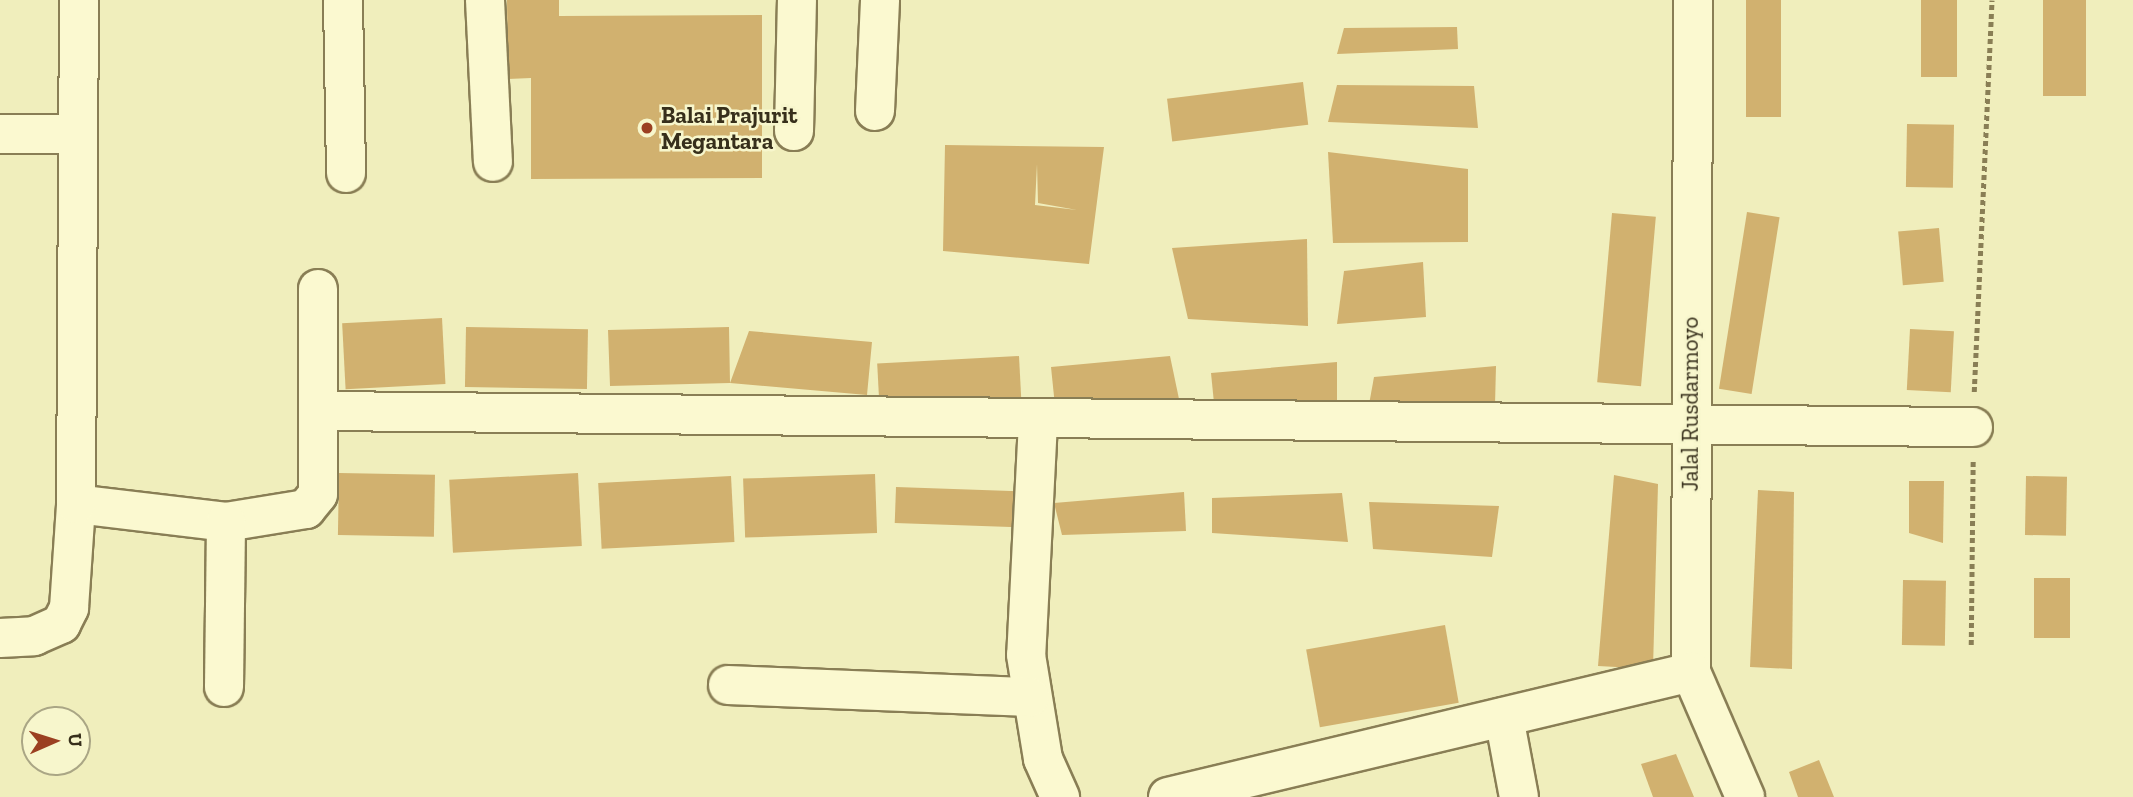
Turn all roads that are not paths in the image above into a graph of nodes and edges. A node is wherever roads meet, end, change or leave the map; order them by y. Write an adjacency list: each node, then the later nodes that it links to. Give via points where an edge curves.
1 (79, 0): 10 (street)
2 (343, 0): 12 (street)
3 (485, 0): 11 (street)
4 (797, 0): 8 (street)
5 (880, 0): 7 (street)
6 (1693, 0): 16 (street, Jalal Rusdarmoyo)
7 (875, 111)
8 (794, 131)
9 (0, 134): 10 (street)
10 (78, 134): 18 (street)
11 (493, 162)
12 (346, 173)
13 (318, 289): 14 (street)
14 (322, 411): 15 (street); 19 (street, via 318,494 306,509)
15 (1038, 422): 16 (street); 24 (street, via 1026,655)
16 (1690, 425): 17 (street); 21 (street, Jalal Rusdarmoyo)
17 (1973, 427)
18 (76, 504): 19 (street); 20 (street, via 69,608 61,624 34,636)
19 (226, 522): 23 (street)
20 (0, 638)
21 (1691, 672): 25 (street); 29 (street, Jalal Rusdarmoyo)
22 (728, 685): 24 (street)
23 (223, 687)
24 (1030, 697): 26 (street, via 1043,759)
25 (1504, 717): 27 (street); 28 (street)
26 (1060, 797)
27 (1168, 797)
28 (1519, 797)
29 (1745, 797)

